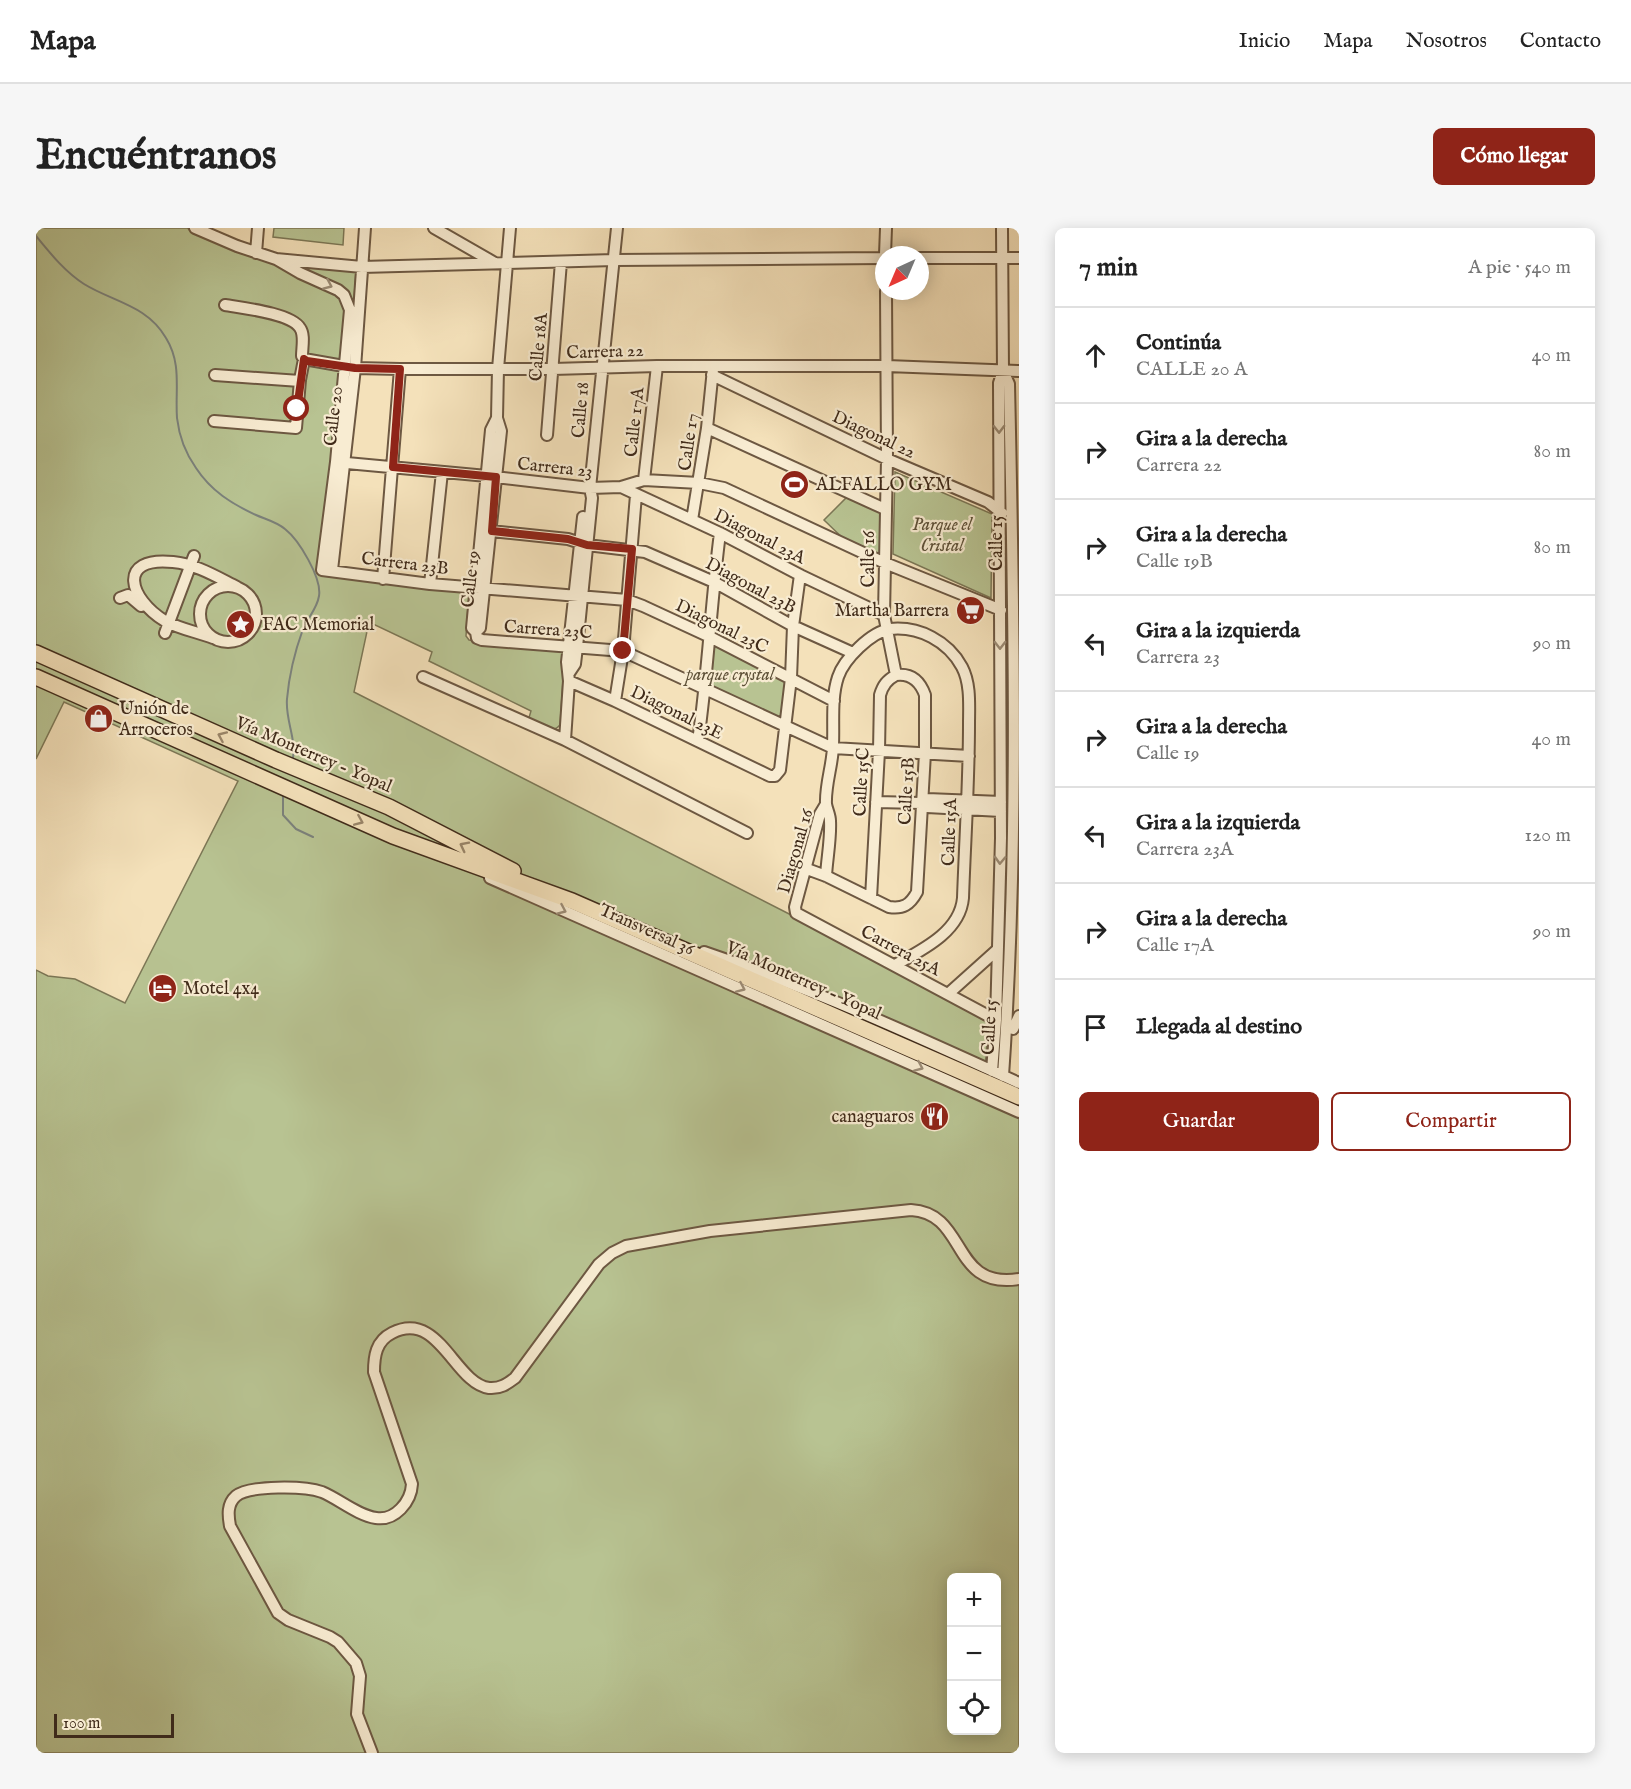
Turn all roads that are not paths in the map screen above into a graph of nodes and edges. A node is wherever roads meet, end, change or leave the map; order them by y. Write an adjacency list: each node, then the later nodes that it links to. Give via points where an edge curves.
1 (195, 228): 9 (street)
2 (258, 228): 11 (street)
3 (365, 228): 21 (street, Calle 20)
4 (434, 228): 19 (street)
5 (510, 228): 20 (street, Calle 19)
6 (617, 228): 17 (street, Calle 18)
7 (886, 228): 10 (street)
8 (1002, 228): 14 (street, Calle 15)
9 (208, 231): 11 (street)
10 (885, 246)
11 (256, 253): 16 (street)
12 (875, 256): 17 (street)
13 (929, 258): 14 (street)
14 (1002, 258): 15 (street); 33 (street, Calle 15)
15 (1019, 258)
16 (276, 259): 21 (street); 27 (street, one-way to 27, via 344,295 350,310)
17 (614, 260): 18 (street); 28 (street, Calle 18)
18 (561, 262): 20 (street); 31 (street, Calle 18A)
19 (495, 263): 20 (street); 21 (street)
20 (508, 263): 30 (street, Calle 19)
21 (362, 267): 27 (street, Calle 20)
22 (886, 300): 26 (street, Calle 16)
23 (225, 305): 24 (street, via 274,315 299,325)
24 (304, 359): 27 (street, Carrera 22); 36 (street)
25 (657, 366): 28 (street, Carrera 22); 32 (street, Carrera 22); 45 (street, Calle 17A)
26 (887, 366): 32 (street, Carrera 22); 33 (street, Carrera 22); 40 (street, Calle 16)
27 (350, 367): 29 (street, Carrera 22); 41 (street, Calle 20)
28 (601, 367): 31 (street, Carrera 22); 48 (street, Calle 18)
29 (400, 369): 30 (street, Carrera 22); 42 (street)
30 (498, 369): 31 (street, Carrera 22); 44 (street, Calle 19, via 497,418 501,431)
31 (553, 369): 39 (street, Calle 18A)
32 (712, 371): 38 (street, Calle 17); 40 (street, Diagonal 22)
33 (1003, 371): 34 (street, Carrera 22); 49 (street, Calle 15, via 1009,384); 52 (street, Calle 15, one-way to 52, via 999,383)
34 (1019, 371)
35 (214, 375): 36 (street)
36 (300, 381): 37 (street, via 296,428)
37 (214, 421)
38 (707, 428): 46 (street, Calle 17); 51 (street)
39 (547, 435)
40 (887, 459): 51 (street, Calle 16); 52 (street, Diagonal 22)
41 (340, 462): 42 (street, Carrera 23); 61 (street, Calle 20)
42 (393, 467): 43 (street, Carrera 23); 63 (street)
43 (442, 472): 44 (street, Carrera 23); 65 (street)
44 (491, 477): 48 (street, Carrera 23); 55 (street, Calle 19); 67 (street, Calle 19)
45 (644, 480): 46 (street, Carrera 23); 47 (street, Carrera 23)
46 (699, 483): 53 (street, Calle 17); 60 (street, Carrera 23, via 724,488)
47 (621, 487): 48 (street, Carrera 23); 50 (street, Diagonal 23A)
48 (590, 488): 57 (street, Calle 18, via 585,497)
49 (1015, 489): 54 (street, Calle 15)
50 (636, 495): 53 (street, Diagonal 23A); 58 (street)
51 (885, 509): 60 (street, Calle 16)
52 (1001, 511): 54 (street, Diagonal 22); 71 (street, Calle 15)
53 (692, 520): 56 (street, Diagonal 23A)
54 (1016, 523): 83 (street, Calle 15)
55 (492, 531): 57 (street, Diagonal 23B); 67 (street, Calle 19)
56 (720, 533): 62 (street, Diagonal 23A); 64 (street)
57 (584, 544): 58 (street, Diagonal 23B); 69 (street, Calle 18)
58 (632, 549): 64 (street, Diagonal 23B); 70 (street)
59 (192, 561): 66 (street); 73 (street); 73 (street, via 159,562 141,567 134,575 138,595)
60 (885, 563): 71 (street, Carrera 23); 72 (street, Calle 16)
61 (327, 570): 63 (street, Carrera 23B)
62 (800, 575): 72 (street, Diagonal 23A); 74 (street)
63 (383, 579): 65 (street, Carrera 23B)
64 (714, 582): 74 (street, Diagonal 23B); 77 (street)
65 (430, 584): 67 (street, Carrera 23B)
66 (237, 587): 78 (street, via 220,587 204,601 201,624); 78 (street, via 253,601 253,623 235,641)
67 (480, 588): 69 (street, Carrera 23B); 76 (street, Calle 19, via 480,628)
68 (120, 598): 73 (street, via 128,595)
69 (578, 598): 70 (street, Carrera 23B); 79 (street, Calle 18)
70 (627, 600): 77 (street, Diagonal 23C); 80 (street)
71 (1001, 610): 100 (street, Calle 15, one-way to 100)
72 (884, 615): 75 (street, Calle 16)
73 (166, 625): 78 (street)
74 (793, 626): 82 (street, Diagonal 23B); 88 (street)
75 (886, 630): 82 (street); 84 (street, Calle 16); 99 (street, Calle 15A, via 916,630 952,651 963,668 968,688)
76 (476, 632): 79 (street, Carrera 23C, via 482,640)
77 (710, 637): 88 (street, Diagonal 23C); 89 (street)
78 (213, 638)
79 (573, 647): 80 (street, Carrera 23C); 87 (street, Calle 18, via 567,662)
80 (623, 651): 89 (street, Carrera 23C); 90 (street)
81 (36, 653): 114 (highway, Vía Monterrey - Yopal, one-way to 81, via 389,807)
82 (853, 653): 91 (street, via 838,676)
83 (1016, 660): 92 (street, Calle 15)
84 (896, 675): 97 (street, Calle 15C, via 888,679 880,695); 98 (street, Calle 15B, via 909,676 925,695)
85 (36, 677): 109 (highway, Vía Monterrey - Yopal, one-way to 109)
86 (423, 677): 94 (street)
87 (569, 677): 90 (street, Diagonal 23E); 94 (street, Calle 18)
88 (791, 678): 91 (street, Diagonal 23C); 93 (street)
89 (706, 688): 93 (street, Carrera 23C); 95 (street)
90 (615, 700): 95 (street, Diagonal 23E)
91 (834, 701): 96 (street)
92 (1016, 726): 100 (street, Calle 15)
93 (785, 727): 95 (street, Diagonal 23E, via 780,770 775,776); 96 (street, Carrera 23C)
94 (565, 740): 108 (street)
95 (698, 741)
96 (833, 748): 97 (street, Carrera 23C); 103 (street)
97 (879, 751): 98 (street, Carrera 23C); 101 (street, Calle 15C)
98 (925, 753): 99 (street, Carrera 23C); 102 (street, Calle 15B)
99 (969, 756): 104 (street, Calle 15A)
100 (1011, 781): 105 (street, Calle 15); 107 (street, Calle 15)
101 (876, 802): 102 (street); 113 (street, Calle 15C)
102 (921, 803): 104 (street, via 927,807); 113 (street, Calle 15B, via 917,892 899,909)
103 (826, 804): 110 (street, Diagonal 16); 111 (street, via 830,821)
104 (967, 804): 105 (street); 121 (street, Calle 15A, via 959,917 933,942)
105 (1001, 806): 106 (street, Calle 15)
106 (1001, 827): 107 (street); 117 (street, Calle 15, one-way to 117)
107 (1016, 831): 112 (street, Calle 15)
108 (747, 834)
109 (393, 836): 114 (highway, Vía Monterrey - Yopal); 129 (street, Transversal 36, one-way to 129)
110 (807, 869): 111 (street); 115 (street, Diagonal 16)
111 (825, 876): 113 (street)
112 (1015, 889): 118 (street, Calle 15)
113 (871, 898)
114 (572, 901): 116 (highway, Vía Monterrey - Yopal)
115 (795, 907): 121 (street, Carrera 25A, via 801,916)
116 (637, 929): 126 (street, Transversal 36, via 758,970); 128 (highway, Vía Monterrey - Yopal)
117 (998, 930): 118 (street); 119 (street, Calle 15)
118 (1010, 933): 120 (street, Calle 15)
119 (997, 950): 122 (street); 124 (street, Calle 15)
120 (1014, 950): 125 (street, Calle 15)
121 (895, 965): 122 (street, Carrera 25A)
122 (948, 994): 124 (street, Carrera 25A)
123 (1019, 1016): 125 (street)
124 (996, 1020): 126 (street, Calle 15)
125 (1013, 1029): 126 (street, Calle 15)
126 (997, 1073): 127 (street, Transversal 36)
127 (1019, 1083)
128 (1019, 1097)
129 (1019, 1112)
130 (1019, 1279): 131 (street, via 995,1280 983,1275 973,1268 938,1218 911,1210 710,1231 627,1246 599,1264 515,1378 503,1386 489,1388 474,1382 432,1336 422,1331 400,1328 387,1335 374,1355 374,1372 412,1484 407,1501 389,1517 376,1518 321,1492 289,1487 242,1493 229,1508 230,1526 278,1613 338,1642 356,1663 360,1676 357,1714)
131 (372, 1753)

